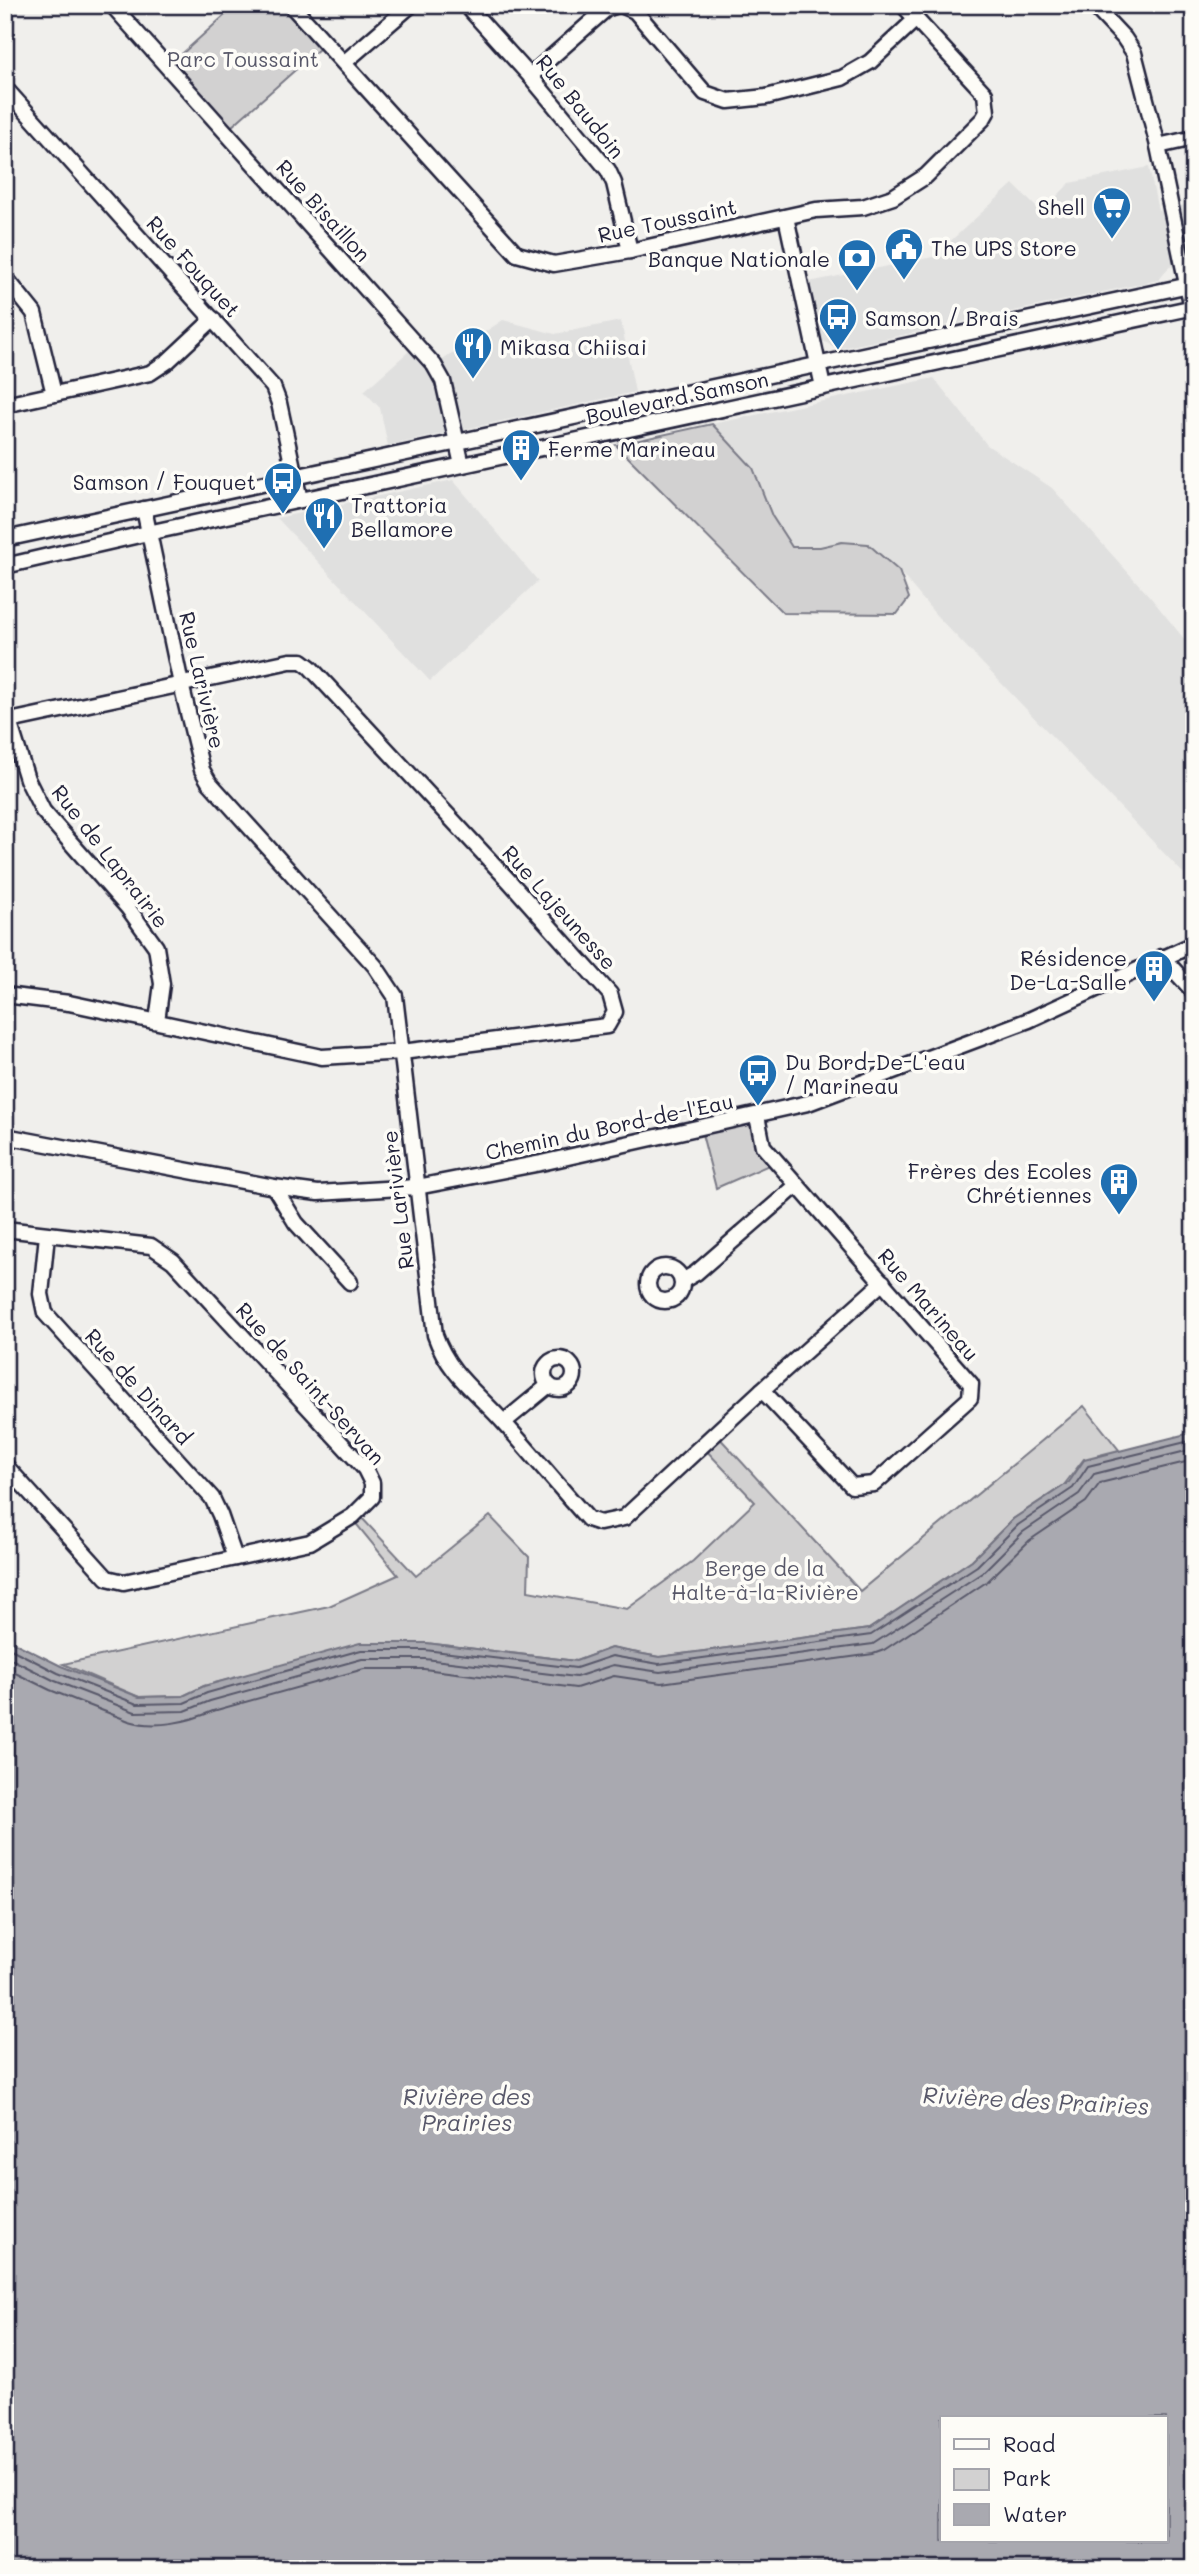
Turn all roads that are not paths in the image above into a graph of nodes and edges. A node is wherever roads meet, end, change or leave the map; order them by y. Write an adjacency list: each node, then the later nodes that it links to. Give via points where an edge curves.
1 (112, 5): 24 (street, Rue Bisaillon, via 434,365 443,381)
2 (291, 5): 9 (street, Rue Toussaint)
3 (411, 5): 9 (street)
4 (466, 5): 10 (street, Rue Baudoin)
5 (620, 5): 8 (street, via 635,11 705,93 728,101 766,97 842,78 870,62); 10 (street, via 606,9)
6 (903, 5): 8 (street, Rue Toussaint)
7 (1093, 5): 13 (street, via 1134,53)
8 (916, 19): 14 (street, Rue Toussaint, via 985,94 983,119 926,176 893,197 863,207)
9 (345, 62): 15 (street, Rue Toussaint, via 517,254 554,264)
10 (530, 76): 15 (street, Rue Baudoin, via 608,170)
11 (5, 88): 19 (street, Rue Fouquet)
12 (1194, 138): 13 (street)
13 (1158, 146): 17 (street)
14 (786, 217): 15 (street, Rue Toussaint); 20 (street)
15 (630, 251)
16 (5, 277): 22 (street, via 33,313)
17 (1190, 285): 18 (street); 20 (street, Boulevard Samson)
18 (1193, 308): 21 (street, Boulevard Samson)
19 (213, 319): 22 (street, via 150,373); 26 (street, Rue Fouquet, via 273,387)
20 (817, 364): 21 (street); 24 (street, Boulevard Samson)
21 (822, 387): 25 (street, Boulevard Samson)
22 (54, 394): 23 (street)
23 (5, 405)
24 (457, 442): 25 (street, Rue Bisaillon); 26 (street, Boulevard Samson)
25 (462, 465): 27 (street, Boulevard Samson)
26 (295, 477): 27 (street, Rue Fouquet); 28 (street, Boulevard Samson)
27 (300, 500): 29 (street, Boulevard Samson)
28 (144, 509): 29 (street, Rue Larivière); 30 (street, Boulevard Samson)
29 (148, 533): 31 (street, Boulevard Samson); 32 (street, Rue Larivière)
30 (5, 539)
31 (5, 566)
32 (181, 684): 33 (street, Rue Lajeunesse); 39 (street, Rue Larivière, via 198,757 209,782 376,966 395,996); 39 (street, Rue Lajeunesse, via 290,661 310,667 610,994 615,1012 607,1026)
33 (7, 721): 38 (street, Rue de Laprairie, via 43,811 156,947 162,984)
34 (1194, 944): 35 (street, Chemin du Bord-de-l'Eau)
35 (1162, 957): 36 (street); 40 (street, Chemin du Bord-de-l'Eau, via 995,1034 808,1103)
36 (1194, 992)
37 (5, 995): 38 (street, Rue Lajeunesse)
38 (157, 1021): 39 (street, Rue Lajeunesse, via 322,1057)
39 (401, 1052): 44 (street, Rue Larivière)
40 (757, 1116): 42 (street, Rue Marineau, via 763,1146); 44 (street, Chemin du Bord-de-l'Eau)
41 (5, 1136): 43 (street, Chemin du Bord-de-l'Eau)
42 (796, 1186): 47 (street); 49 (street, Rue Marineau)
43 (274, 1187): 44 (street, Chemin du Bord-de-l'Eau, via 318,1193); 48 (street, via 296,1223)
44 (417, 1188): 52 (street, Rue Larivière, via 440,1349 448,1365)
45 (5, 1229): 46 (street, Rue de Saint-Servan)
46 (47, 1235): 54 (street, Rue de Dinard, via 41,1294 45,1312 212,1498); 54 (street, Rue de Saint-Servan, via 151,1246 173,1261 365,1469 372,1497 353,1516 310,1542)
47 (682, 1281)
48 (350, 1282)
49 (883, 1282): 51 (street, Rue Larivière); 51 (street, Rue Marineau, via 971,1384 970,1398 874,1484 852,1486)
50 (549, 1385): 52 (street)
51 (762, 1390): 52 (street, Rue Larivière, via 624,1518 600,1524 588,1519)
52 (504, 1422)
53 (5, 1465): 54 (street, Rue de Saint-Servan, via 107,1578 124,1582)
54 (235, 1558)

